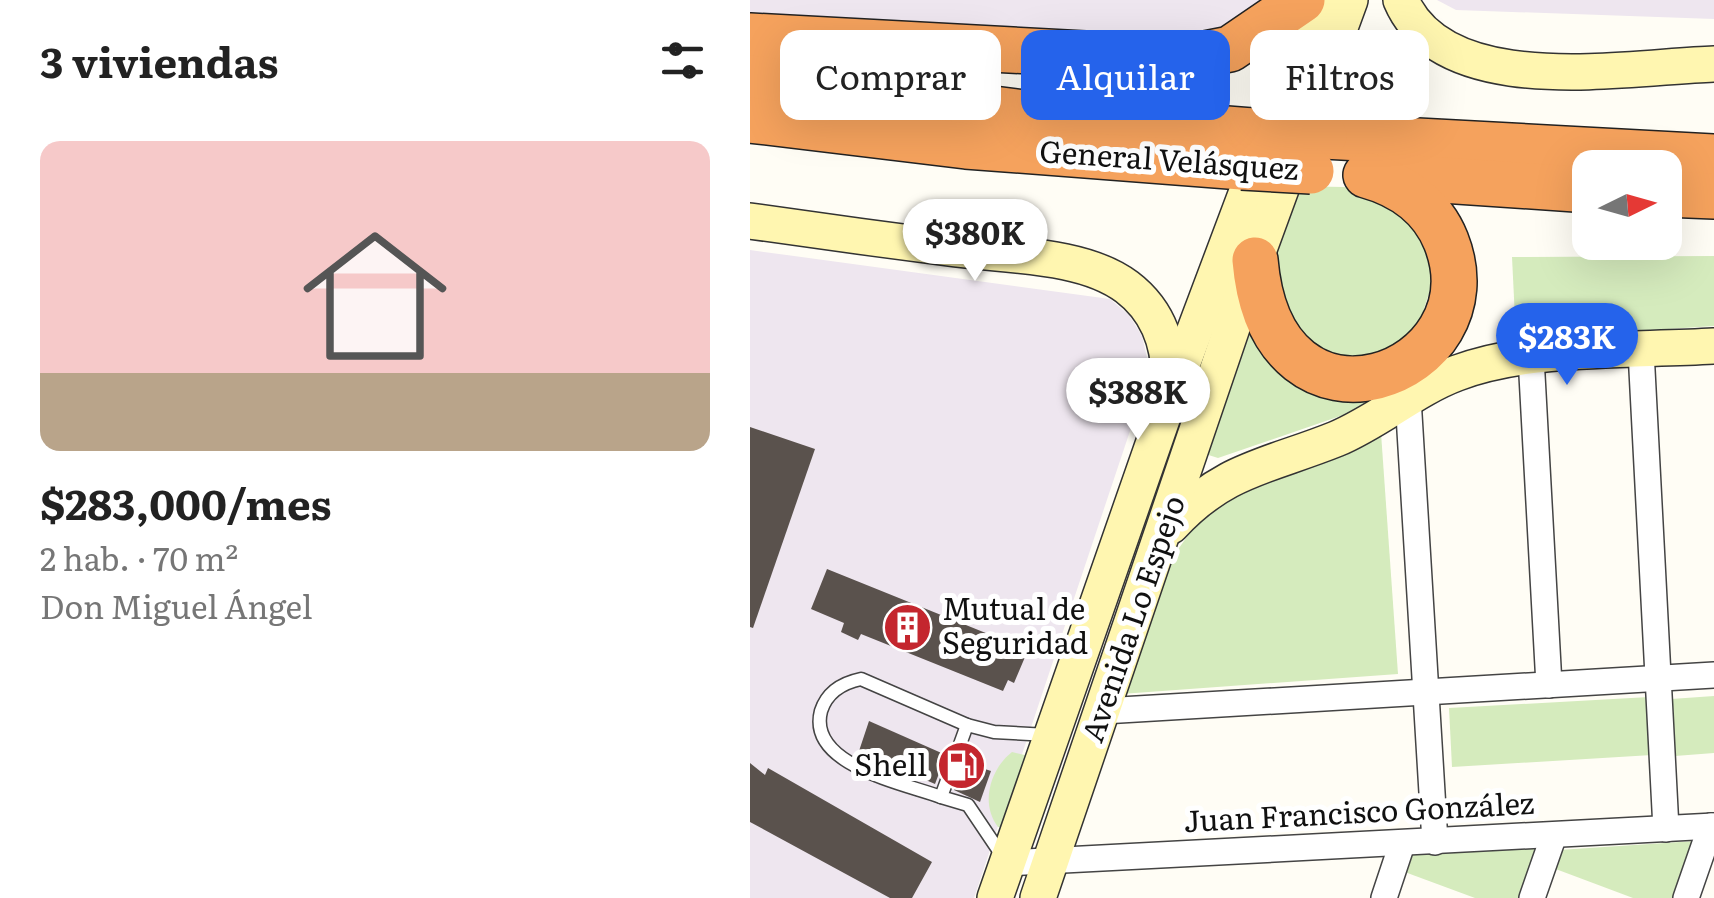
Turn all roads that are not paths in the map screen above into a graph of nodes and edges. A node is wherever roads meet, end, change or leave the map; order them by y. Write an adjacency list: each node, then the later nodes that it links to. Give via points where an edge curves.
1 (1302, 0): 5 (highway, via 1230,49 1179,58)
2 (1318, 0): 18 (main road, Avenida Lo Espejo)
3 (1350, 0): 17 (main road, Avenida Lo Espejo)
4 (1401, 0): 6 (main road, via 1438,46 1482,66)
5 (750, 36)
6 (1714, 64)
7 (750, 78): 9 (highway, General Velásquez)
8 (750, 120): 9 (highway, General Velásquez, via 984,147)
9 (1247, 149): 10 (highway, General Velásquez, bridge)
10 (1318, 154): 11 (highway, General Velásquez); 12 (highway, General Velásquez)
11 (1714, 157)
12 (1366, 175): 13 (highway, General Velásquez); 17 (highway, via 1414,197 1450,253 1451,301 1418,356 1392,373 1364,379 1336,377 1297,361 1272,330)
13 (1572, 189)
14 (1682, 195): 15 (highway)
15 (1714, 196)
16 (750, 221): 23 (main road, via 1051,261 1113,278 1141,299 1161,330 1170,366)
17 (1255, 260): 24 (main road, Avenida Lo Espejo)
18 (1192, 336): 23 (main road, Avenida Lo Espejo); 24 (main road, via 1188,382 1170,437 1174,457)
19 (1714, 346): 20 (main road)
20 (1642, 350): 21 (main road); 30 (street)
21 (1531, 357): 22 (main road, via 1465,370); 31 (street)
22 (1408, 398): 25 (main road, via 1352,432); 32 (street)
23 (1168, 400): 27 (main road, Avenida Lo Espejo)
24 (1186, 470): 25 (main road); 26 (main road, Avenida Lo Espejo)
25 (1219, 483): 26 (main road)
26 (1164, 535): 28 (main road, Avenida Lo Espejo)
27 (1107, 574): 28 (main road, via 1130,569); 35 (main road, Avenida Lo Espejo)
28 (1145, 587): 33 (main road, Avenida Lo Espejo)
29 (1714, 675): 30 (street)
30 (1658, 678): 31 (street); 38 (street)
31 (1549, 684): 32 (street)
32 (1426, 692): 33 (street); 40 (street)
33 (1102, 711): 42 (main road, Avenida Lo Espejo)
34 (967, 724): 35 (lane); 36 (lane); 36 (lane, via 861,678 840,686 821,712 820,732 836,758)
35 (1050, 734): 43 (main road, Avenida Lo Espejo)
36 (941, 797): 43 (lane, via 968,805)
37 (1712, 826): 38 (street, Juan Francisco González); 48 (street)
38 (1666, 829): 39 (street, Juan Francisco González)
39 (1554, 835): 40 (street, Juan Francisco González); 47 (street)
40 (1435, 842): 41 (street, Juan Francisco González)
41 (1402, 844): 42 (street, Juan Francisco González); 46 (street)
42 (1051, 861): 43 (street, Juan Francisco González); 45 (main road, Avenida Lo Espejo)
43 (1006, 863): 44 (main road, Avenida Lo Espejo)
44 (995, 898)
45 (1038, 898)
46 (1384, 898)
47 (1532, 898)
48 (1686, 898)

